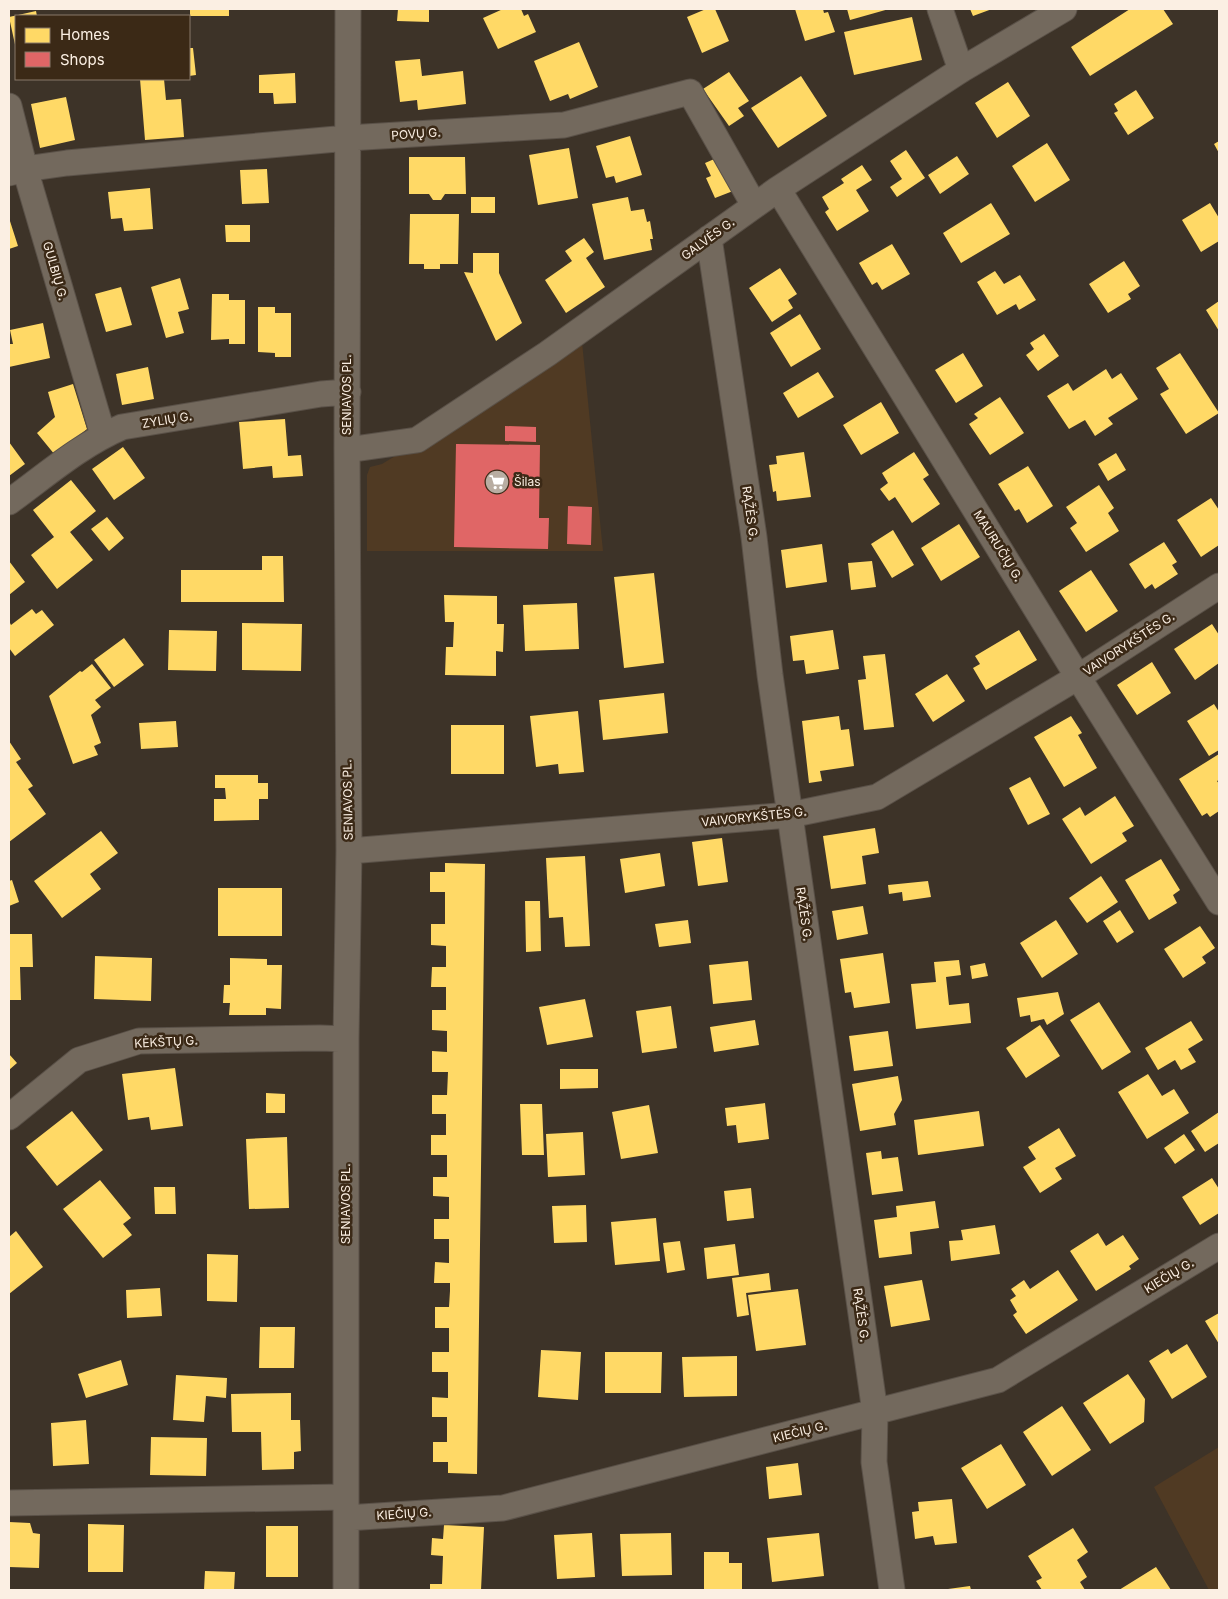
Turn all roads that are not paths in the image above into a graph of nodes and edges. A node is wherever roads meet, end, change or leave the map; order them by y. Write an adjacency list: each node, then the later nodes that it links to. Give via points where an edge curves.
1 (348, 9): 6 (street, SENIAVOS PL.)
2 (940, 9): 4 (street)
3 (1064, 9): 4 (street, GALVĖS G.)
4 (960, 70): 8 (street, GALVĖS G.)
5 (9, 106): 7 (street, GULBIŲ G.)
6 (348, 138): 7 (street, POVŲ G., via 67,163); 9 (street, POVŲ G., via 564,125 690,92); 11 (street, SENIAVOS PL.)
7 (17, 171): 12 (street, GULBIŲ G.)
8 (778, 189): 9 (street, GALVĖS G.); 16 (street, MAURUČIŲ G.)
9 (754, 205): 10 (street, GALVĖS G.)
10 (709, 238): 13 (street, GALVĖS G., via 547,354 417,440); 17 (street, RĄŽĖS G., via 754,537)
11 (348, 392): 12 (street, ZYLIŲ G., via 122,427); 13 (street, SENIAVOS PL.)
12 (102, 435): 14 (street, ZYLIŲ G.)
13 (347, 450): 18 (street, SENIAVOS PL.)
14 (9, 502)
15 (1219, 586): 16 (street, VAIVORYKŠTĖS G.)
16 (1078, 677): 17 (street, VAIVORYKŠTĖS G., via 877,797); 19 (street, MAURUČIŲ G.)
17 (790, 815): 18 (street, VAIVORYKŠTĖS G.); 23 (street, RĄŽĖS G.)
18 (348, 851): 20 (street, SENIAVOS PL.)
19 (1219, 902)
20 (346, 1039): 21 (street, KĖKŠTŲ G., via 139,1041 79,1060); 25 (street, SENIAVOS PL.)
21 (9, 1117)
22 (1219, 1246): 23 (street, KIEČIŲ G., via 998,1380)
23 (875, 1412): 25 (street, KIEČIŲ G., via 503,1508); 27 (street, RĄŽĖS G., via 874,1462)
24 (9, 1503): 25 (street, KIEČIŲ G., via 313,1499)
25 (345, 1508): 26 (street, SENIAVOS PL.)
26 (346, 1590)
27 (892, 1590)

